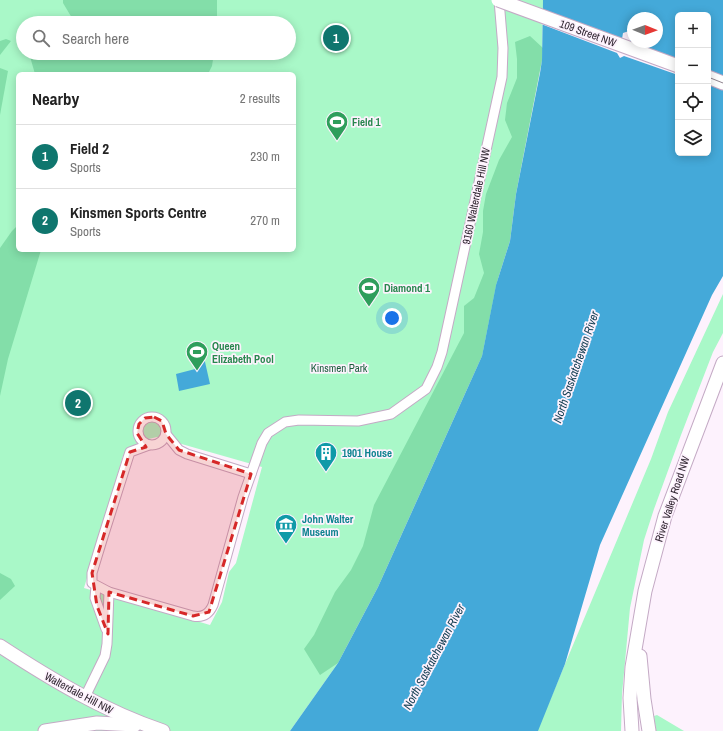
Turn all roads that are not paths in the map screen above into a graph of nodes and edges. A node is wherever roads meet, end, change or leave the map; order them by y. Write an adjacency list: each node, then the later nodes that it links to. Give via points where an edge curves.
1 (498, 0): 2 (main road, 109 Street NW, bridge); 10 (street, 9160 Walterdale Hill NW, via 504,48 502,77 442,352 426,389 391,414 376,418 358,421 298,420 279,426 265,438)
2 (675, 65)
3 (711, 78): 4 (main road)
4 (723, 83)
5 (723, 363): 14 (main road, River Valley Road NW, via 665,516 645,591)
6 (137, 428): 7 (street, via 145,418 154,417 165,425); 8 (street, via 139,438); 9 (street)
7 (166, 434): 8 (street, via 160,442); 10 (street, via 179,450 187,454)
8 (149, 445): 9 (street)
9 (132, 452): 11 (street, via 92,573 92,583)
10 (251, 474): 12 (street, via 216,598 209,612 202,616 193,616)
11 (96, 586): 12 (street); 13 (street, via 96,602)
12 (109, 592): 13 (street)
13 (108, 634): 16 (street, via 105,656)
14 (638, 640): 19 (main road, River Valley Road NW, via 632,667); 20 (main road, River Valley Road NW)
15 (0, 646): 16 (main road, Walterdale Hill NW)
16 (85, 698): 17 (main road, Walterdale Hill NW)
17 (158, 729): 18 (main road, via 97,723)
18 (45, 731)
19 (632, 731)
20 (649, 731)

